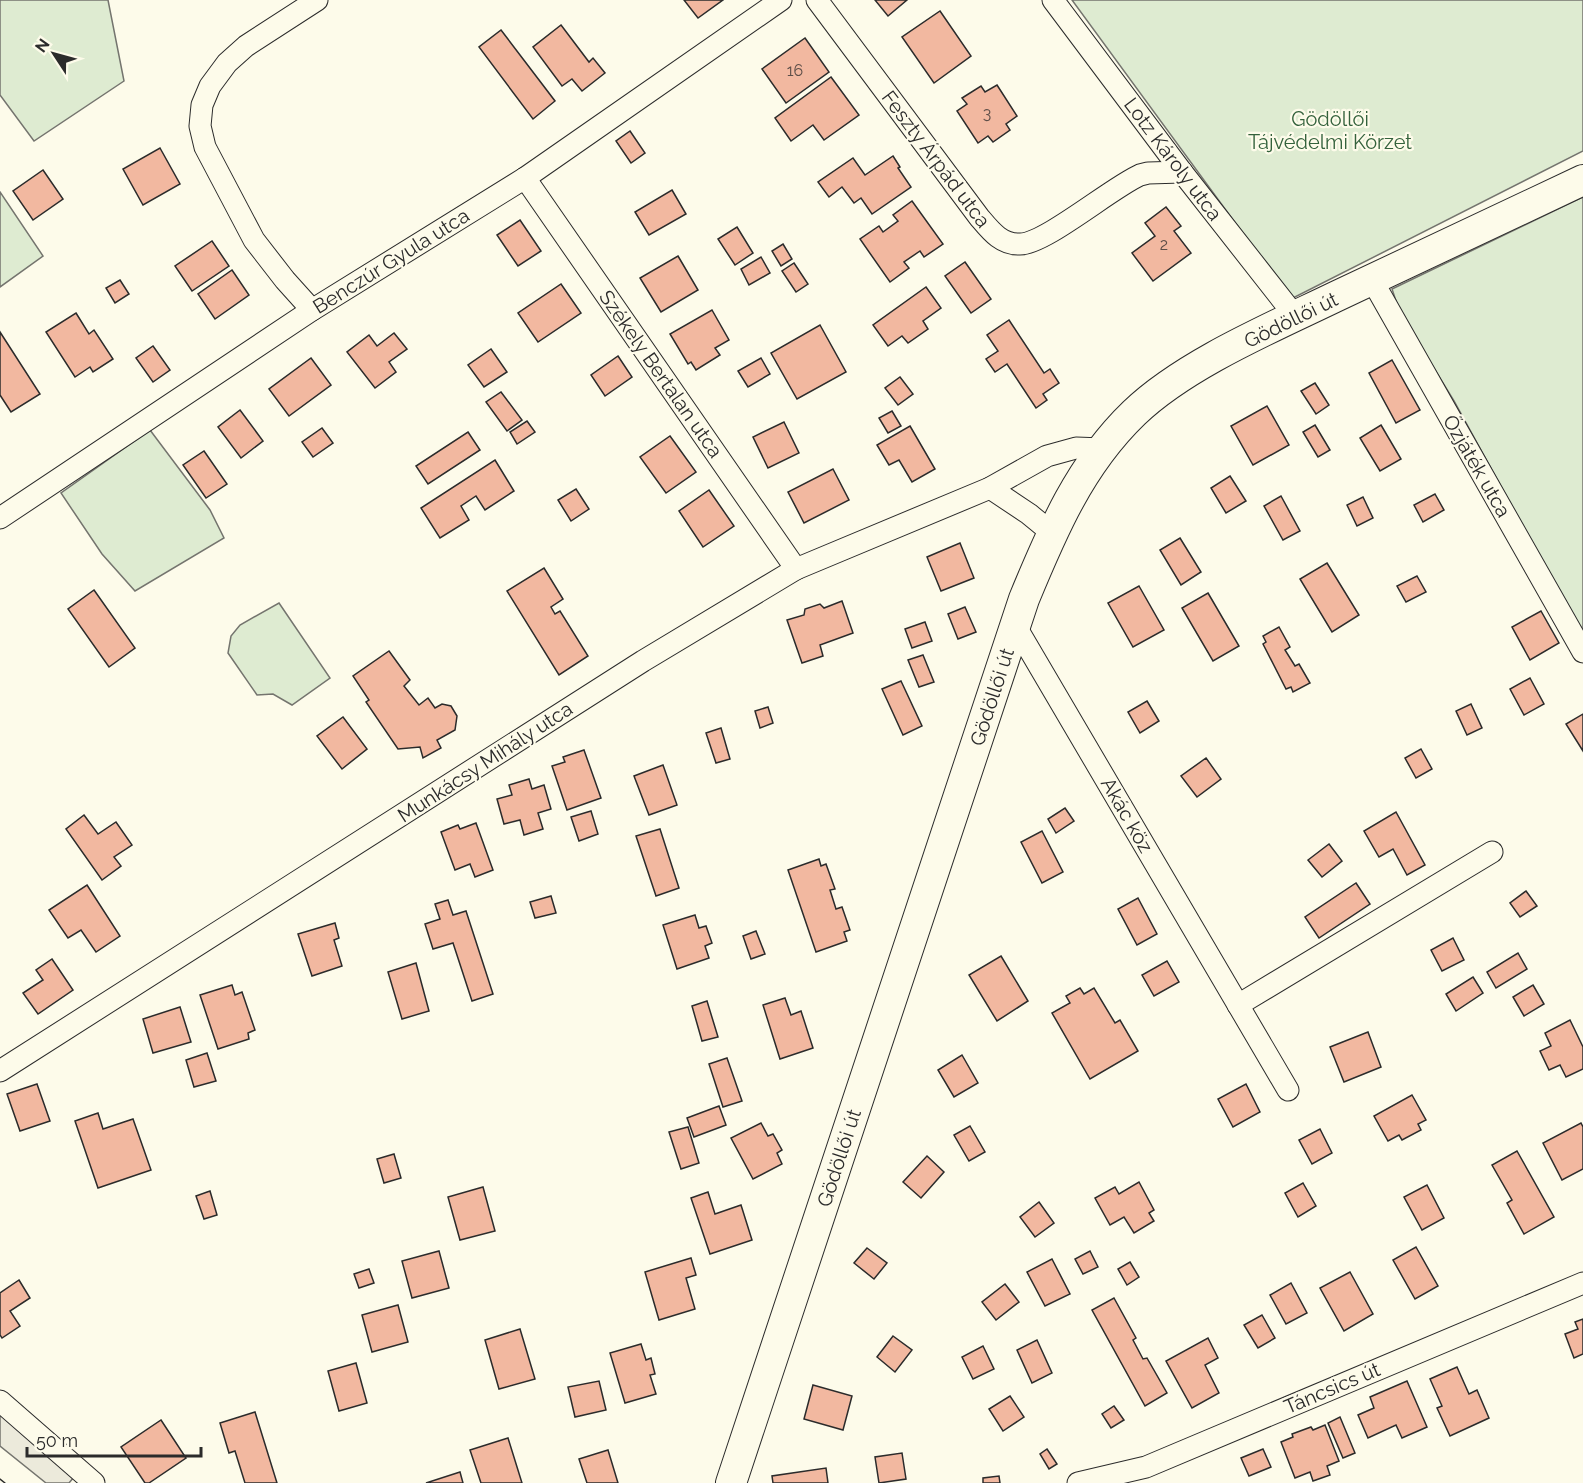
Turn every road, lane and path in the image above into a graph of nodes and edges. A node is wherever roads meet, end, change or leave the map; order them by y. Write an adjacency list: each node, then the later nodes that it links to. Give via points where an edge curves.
1 (317, 0): 9 (street, via 246,46 227,63 210,86 202,105 200,126 206,147 254,240)
2 (780, 0): 6 (street, Benczúr Gyula utca)
3 (817, 0): 5 (street, Feszty Árpád utca, via 979,217 1004,241 1019,245 1039,239 1140,175)
4 (1053, 0): 5 (street, Lotz Károly utca)
5 (1182, 172): 10 (street, Lotz Károly utca)
6 (525, 178): 9 (street, Benczúr Gyula utca); 15 (street, Székely Bertalan utca)
7 (1583, 180): 8 (main road, Gödöllői út)
8 (1372, 280): 10 (main road, Gödöllői út); 17 (street, Őzjáték utca)
9 (312, 310): 13 (street, Benczúr Gyula utca)
10 (1295, 316): 11 (main road, Gödöllői út, via 1182,377 1133,414)
11 (1104, 448): 12 (street, Munkácsy Mihály utca, via 1076,448 1047,456); 14 (main road, Gödöllői út, via 1080,479)
12 (990, 488): 14 (street); 15 (street, Munkácsy Mihály utca)
13 (0, 518)
14 (1051, 532): 16 (main road, Gödöllői út)
15 (796, 569): 20 (street, Munkácsy Mihály utca, via 643,661)
16 (1016, 625): 19 (street, Akác köz); 25 (main road, Gödöllői út)
17 (1583, 652)
18 (1492, 852): 19 (street)
19 (1238, 1005): 21 (street, Akác köz)
20 (0, 1071)
21 (1288, 1090)
22 (1583, 1282): 26 (street, Táncsics út, via 1146,1467)
23 (0, 1401): 24 (street)
24 (94, 1483)
25 (731, 1483)
26 (1078, 1483)

